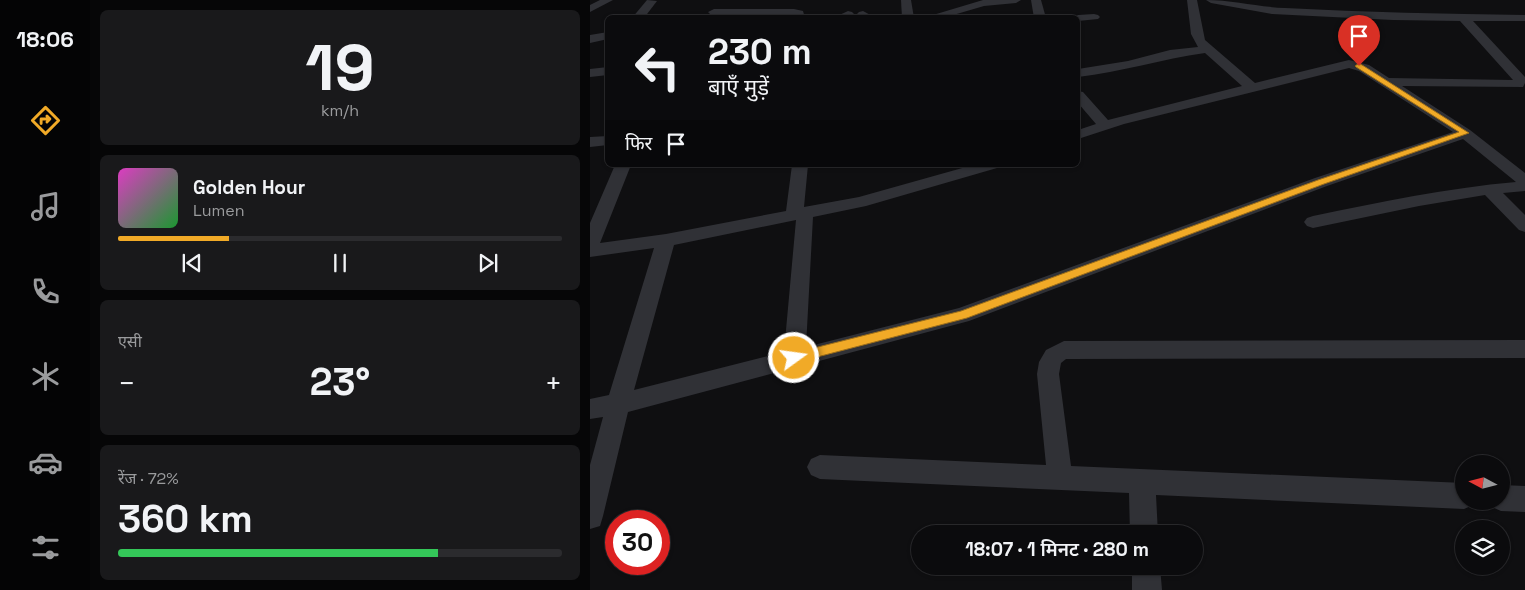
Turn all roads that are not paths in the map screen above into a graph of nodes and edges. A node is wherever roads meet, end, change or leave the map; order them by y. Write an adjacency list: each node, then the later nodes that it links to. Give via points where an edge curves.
1 (608, 0): 10 (street)
2 (751, 0): 12 (street)
3 (906, 0): 15 (street)
4 (1016, 0): 9 (street)
5 (1036, 0): 17 (street)
6 (1192, 0): 24 (street, via 1197,34)
7 (1211, 0): 20 (street, via 1272,12)
8 (652, 2): 13 (street)
9 (966, 4): 16 (street)
10 (590, 8)
11 (714, 12): 12 (street)
12 (757, 12): 14 (street, via 794,12)
13 (640, 15)
14 (798, 15)
15 (908, 15)
16 (936, 15)
17 (1039, 15)
18 (1094, 16): 19 (street)
19 (1080, 18)
20 (1464, 18): 21 (street); 28 (street, via 1517,76 1518,84)
21 (1525, 18)
22 (605, 36): 23 (street)
23 (590, 39)
24 (1207, 49): 27 (street); 29 (street)
25 (605, 71): 26 (street)
26 (590, 72)
27 (1080, 73)
28 (1386, 82): 29 (street, via 1359,66 1348,64); 32 (street)
29 (1252, 88): 31 (street)
30 (1080, 97): 31 (street)
31 (1105, 126): 33 (street)
32 (1465, 133): 39 (street); 49 (street, via 1321,182 962,315)
33 (1080, 134)
34 (605, 140): 35 (street)
35 (590, 142)
36 (622, 167): 46 (street)
37 (800, 167): 42 (street)
38 (984, 167): 42 (street, via 860,202)
39 (1525, 181)
40 (1525, 186): 41 (street)
41 (1489, 189): 43 (street, via 1404,202); 44 (street)
42 (799, 214): 45 (street); 49 (street)
43 (1313, 222)
44 (1525, 226)
45 (666, 240): 47 (street); 50 (street)
46 (590, 245)
47 (590, 251)
48 (1525, 349): 53 (street, via 1064,350 1054,354 1049,361 1048,374)
49 (794, 358): 50 (street)
50 (618, 404): 51 (street); 58 (street)
51 (590, 409)
52 (820, 467): 53 (street)
53 (1060, 477): 54 (street)
54 (1142, 481): 55 (street); 59 (street)
55 (1455, 496)
56 (1510, 498): 57 (street)
57 (1525, 499)
58 (590, 516)
59 (1144, 525)
60 (1146, 575): 61 (street)
61 (1147, 590)

